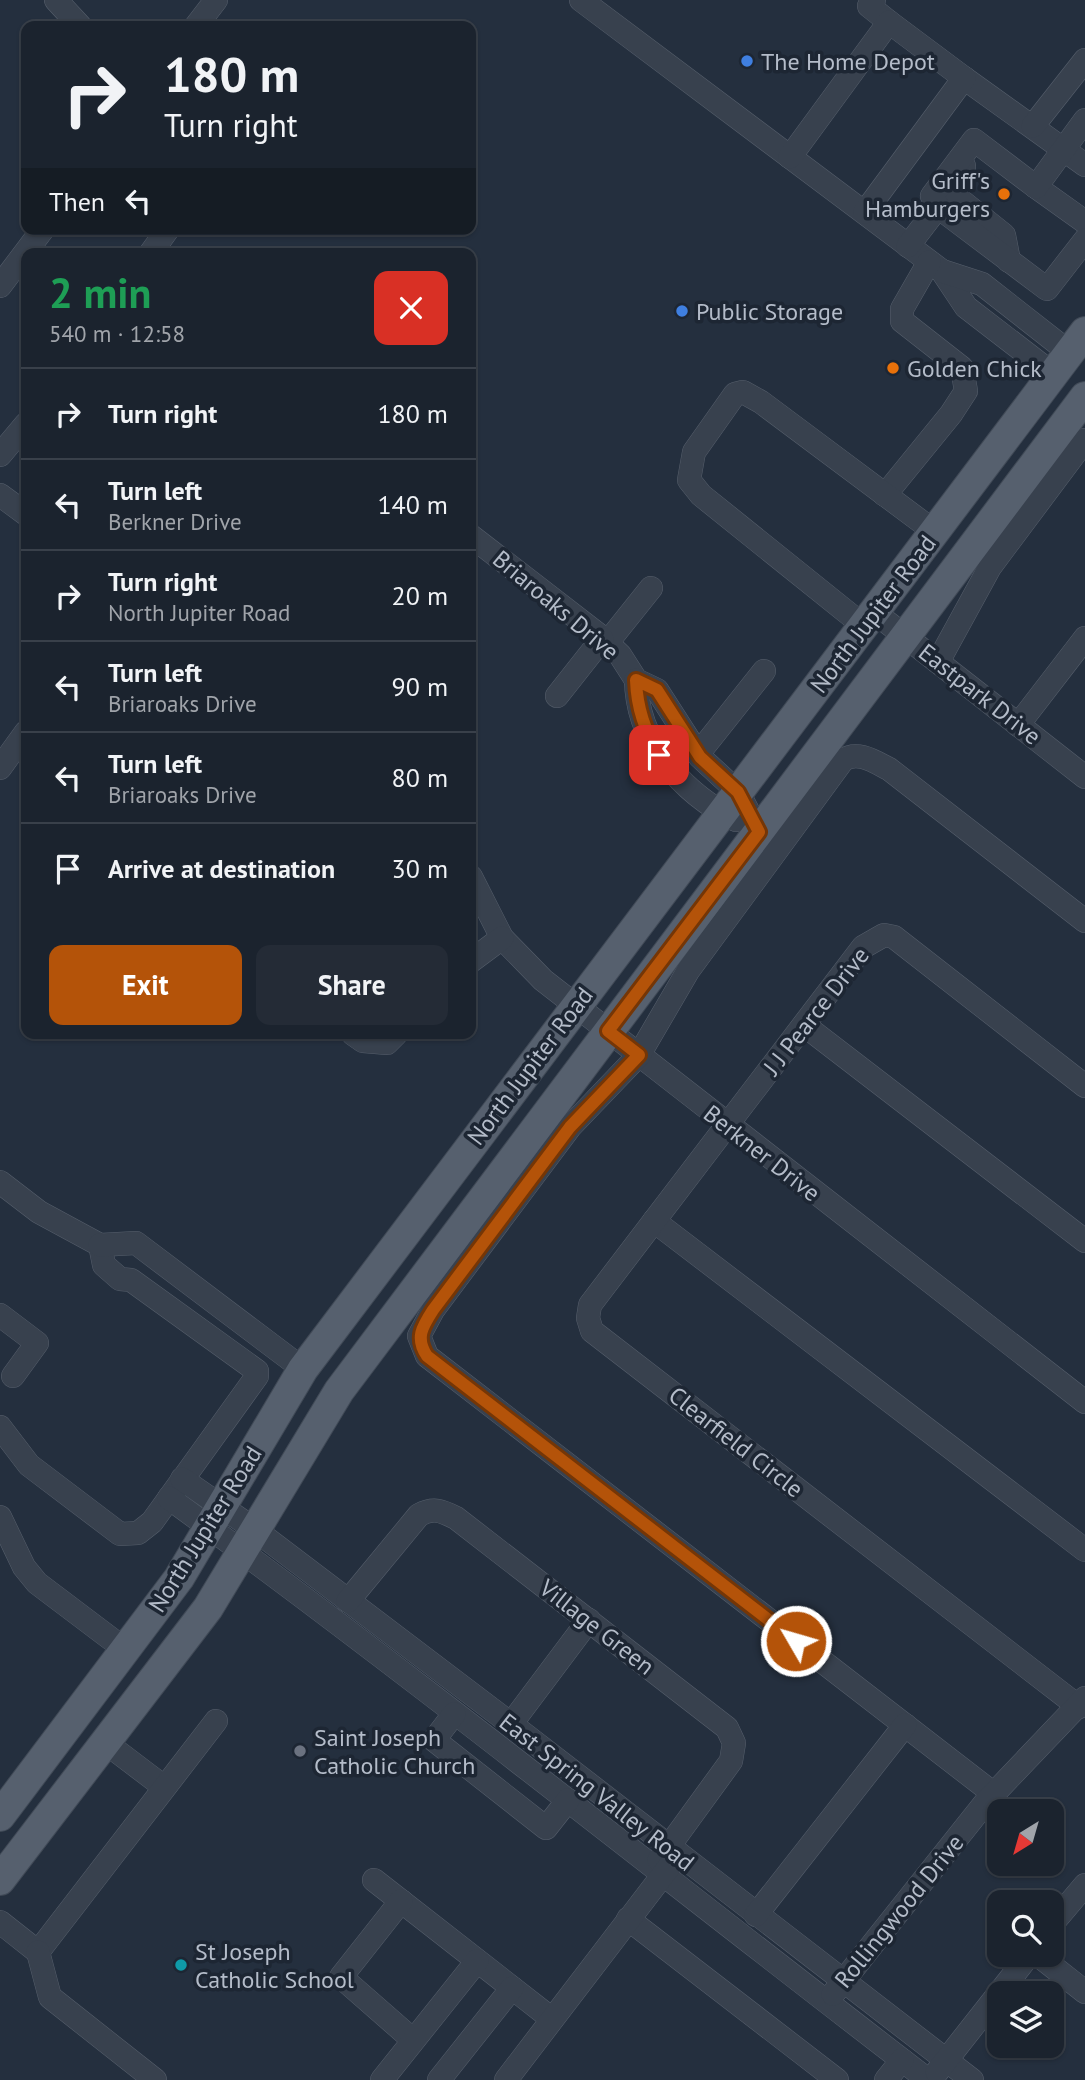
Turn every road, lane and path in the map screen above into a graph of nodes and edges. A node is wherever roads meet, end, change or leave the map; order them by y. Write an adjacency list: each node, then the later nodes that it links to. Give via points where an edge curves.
1 (56, 0): 5 (street)
2 (215, 0): 6 (street)
3 (581, 0): 14 (street)
4 (874, 0): 7 (street, via 869,6)
5 (75, 21)
6 (200, 21)
7 (890, 22): 9 (street); 14 (street)
8 (1085, 60): 11 (street)
9 (964, 78): 11 (street); 18 (street)
10 (1085, 120): 12 (street)
11 (1033, 125): 12 (street)
12 (1063, 149): 15 (street); 16 (street)
13 (964, 153): 16 (street, via 974,139); 17 (street, via 932,196); 23 (street, via 964,170 954,195 1003,235)
14 (790, 157): 18 (street)
15 (1085, 165)
16 (1036, 187): 19 (street)
17 (938, 207): 20 (street); 23 (street)
18 (865, 212): 20 (street)
19 (1085, 222)
20 (908, 246): 24 (street)
21 (1081, 254): 23 (street, via 1047,289)
22 (21, 258): 25 (street)
23 (1009, 261)
24 (936, 267): 26 (street, via 982,285); 34 (street, via 902,309 901,321 962,368 966,391)
25 (0, 286)
26 (1069, 353): 27 (main road); 28 (main road); 36 (main road, North Jupiter Road)
27 (1085, 381)
28 (1085, 388)
29 (1085, 397): 40 (main road, North Jupiter Road)
30 (21, 430): 32 (street)
31 (1085, 440): 43 (street, via 990,566)
32 (0, 455)
33 (0, 495): 35 (street)
34 (885, 495): 36 (street, Eastpark Drive); 39 (street, Eastpark Drive, via 743,392 735,394 689,466 689,480 701,495)
35 (21, 510)
36 (934, 532): 39 (main road, North Jupiter Road)
37 (476, 540): 42 (street, Briaroaks Drive)
38 (651, 588): 42 (street)
39 (869, 619): 40 (street, Eastpark Drive); 52 (main road, North Jupiter Road)
40 (905, 636): 43 (street, Eastpark Drive); 53 (main road, North Jupiter Road)
41 (1085, 638): 47 (street)
42 (604, 641): 45 (street, Briaroaks Drive); 46 (street)
43 (938, 662): 47 (street, Eastpark Drive)
44 (764, 671): 49 (street)
45 (636, 680): 49 (street, Briaroaks Drive, via 657,690); 52 (street, Briaroaks Drive, via 637,705 659,755 676,775)
46 (557, 696)
47 (1018, 725): 51 (street, Eastpark Drive)
48 (21, 739): 50 (street)
49 (698, 754): 52 (street, Briaroaks Drive)
50 (0, 768)
51 (1085, 777)
52 (730, 802): 53 (street, Briaroaks Drive); 58 (main road, North Jupiter Road)
53 (759, 832): 60 (main road, North Jupiter Road)
54 (476, 887): 56 (street, Berkner Drive)
55 (1085, 921): 63 (street, via 889,769 850,755 695,961)
56 (502, 938): 57 (street); 58 (street, Berkner Drive)
57 (476, 957)
58 (574, 1007): 60 (street, Berkner Drive); 71 (main road, North Jupiter Road)
59 (804, 1025): 64 (street, J J Pearce Drive, via 863,947 884,935 894,937); 65 (street, J J Pearce Drive); 68 (street)
60 (608, 1031): 63 (street, Berkner Drive); 79 (main road, North Jupiter Road, via 339,1391)
61 (360, 1039): 62 (street, via 387,1043)
62 (391, 1039)
63 (639, 1055): 65 (street, Berkner Drive); 89 (street, via 556,1146 433,1310 421,1330 420,1344 427,1356)
64 (1085, 1086)
65 (726, 1126): 67 (street, Clearfield Circle); 73 (street, Berkner Drive)
66 (0, 1182): 69 (street, via 39,1212)
67 (654, 1221): 80 (street); 84 (street, Clearfield Circle, via 590,1305 592,1331)
68 (1085, 1241)
69 (100, 1245): 71 (street, via 136,1243); 75 (street, via 104,1265 120,1279 131,1280 257,1370 254,1382)
70 (0, 1315): 72 (street, via 37,1343)
71 (303, 1369): 77 (main road, North Jupiter Road)
72 (4, 1378)
73 (1085, 1402)
74 (0, 1427): 76 (street, via 29,1465 120,1534 138,1532 152,1522)
75 (182, 1479): 76 (street); 77 (street)
76 (169, 1498): 77 (street)
77 (216, 1516): 79 (street, East Spring Valley Road); 83 (main road, North Jupiter Road)
78 (0, 1517): 83 (street, via 24,1567 37,1583)
79 (249, 1540): 81 (street, East Spring Valley Road); 85 (street, East Spring Valley Road); 90 (main road, North Jupiter Road, via 201,1618)
80 (1085, 1550)
81 (348, 1601): 82 (street, Village Green, via 419,1515 429,1509 457,1518); 88 (street, East Spring Valley Road)
82 (589, 1620): 88 (street); 95 (street, Village Green, via 727,1728 734,1742 732,1761)
83 (127, 1651): 86 (main road, North Jupiter Road)
84 (1082, 1703): 92 (street, Rollingwood Drive)
85 (454, 1714): 93 (street, East Spring Valley Road); 93 (street, via 433,1740 546,1828)
86 (75, 1718): 90 (main road); 94 (main road, North Jupiter Road)
87 (216, 1721): 91 (street)
88 (511, 1724): 95 (street, East Spring Valley Road)
89 (905, 1725): 92 (street); 101 (street)
90 (106, 1743): 91 (street); 96 (main road, North Jupiter Road)
91 (164, 1787): 104 (street)
92 (994, 1794): 108 (street, Rollingwood Drive)
93 (568, 1800): 95 (street, East Spring Valley Road)
94 (0, 1816)
95 (666, 1861): 101 (street, East Spring Valley Road); 102 (street, Village Green); 111 (street, East Spring Valley Road)
96 (0, 1880)
97 (374, 1880): 99 (street)
98 (1085, 1885): 100 (street)
99 (401, 1901): 105 (street); 113 (street, via 341,1977)
100 (1064, 1910)
101 (756, 1915): 108 (street, East Spring Valley Road)
102 (628, 1919): 112 (street, Village Green); 120 (street)
103 (0, 1922): 104 (street)
104 (38, 1952): 116 (street, via 50,1997)
105 (477, 1961): 109 (street); 113 (street)
106 (1020, 1967): 115 (street)
107 (1053, 1967): 110 (street)
108 (843, 1982): 111 (street, Rollingwood Drive); 115 (street, East Spring Valley Road)
109 (512, 1988): 112 (street); 118 (street)
110 (1085, 1992)
111 (827, 2001): 114 (street, East Spring Valley Road)
112 (552, 2019): 119 (street, Village Green)
113 (413, 2040): 117 (street)
114 (902, 2060): 121 (street); 122 (street, East Spring Valley Road)
115 (946, 2060): 122 (street); 123 (street, East Spring Valley Road)
116 (155, 2080)
117 (382, 2080)
118 (439, 2080)
119 (506, 2080)
120 (837, 2080)
121 (886, 2080)
122 (930, 2080)
123 (972, 2080)

